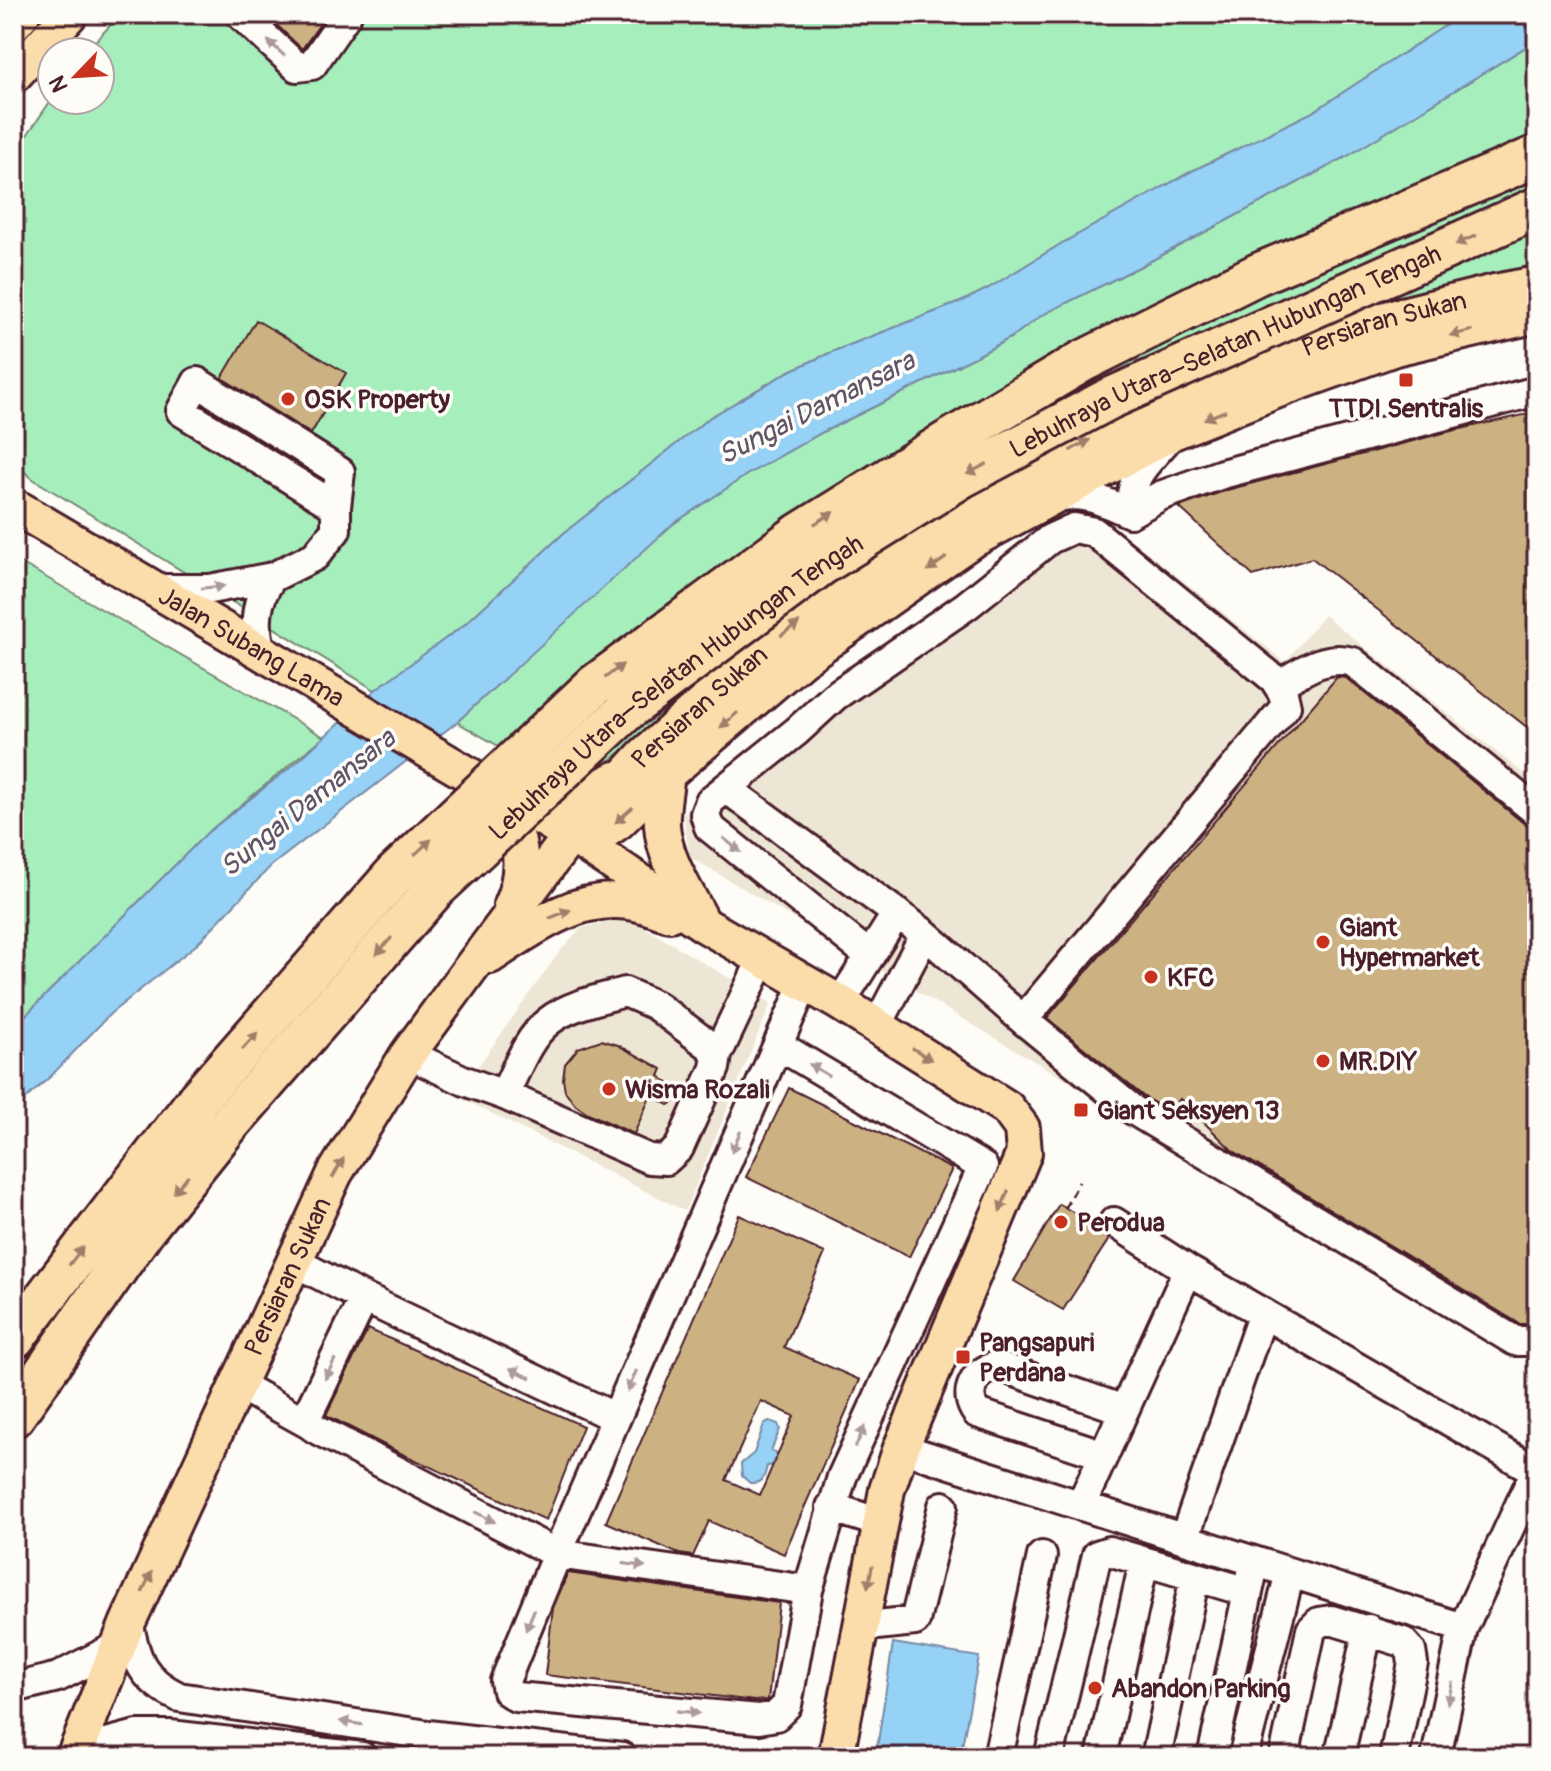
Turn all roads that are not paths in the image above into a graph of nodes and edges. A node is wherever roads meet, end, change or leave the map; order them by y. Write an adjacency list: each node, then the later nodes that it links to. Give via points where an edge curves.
1 (22, 14): 5 (main road)
2 (70, 14): 6 (main road)
3 (240, 14): 4 (street, one-way to 3, via 312,65 297,67)
4 (347, 14)
5 (14, 23)
6 (14, 75)
7 (1537, 156): 49 (highway, Lebuhraya Utara–Selatan Hubungan Tengah, one-way to 7, bridge, via 198,1099 395,874 584,696 799,534 1083,361 1258,274)
8 (1537, 208): 53 (highway, Lebuhraya Utara–Selatan Hubungan Tengah, one-way to 53, bridge, via 1109,399 962,477 821,565 627,710 435,889 230,1123 144,1230)
9 (1537, 284): 23 (main road, Persiaran Sukan, one-way to 9, via 781,635 934,526 1142,411 1366,324)
10 (1537, 315): 12 (main road, Persiaran Sukan, one-way to 12, via 1395,348)
11 (1537, 391): 16 (street, via 1222,474)
12 (1173, 432): 13 (main road, Persiaran Sukan); 16 (street, via 1131,487)
13 (1054, 497): 16 (street, via 1092,496); 17 (main road, Persiaran Sukan)
14 (14, 506): 20 (main road, Jalan Subang Lama)
15 (336, 507): 15 (street, via 340,472 197,382 181,411); 18 (street, via 336,530 315,556)
16 (1130, 513)
17 (990, 532): 19 (street); 24 (main road, Persiaran Sukan, one-way to 24, via 802,659)
18 (273, 577): 20 (street, one-way to 18, via 210,589); 21 (street, via 263,588 258,608)
19 (1002, 577): 22 (street, via 1050,539 1074,528 1094,532); 25 (street, via 835,696)
20 (153, 589): 21 (main road, Jalan Subang Lama)
21 (262, 654): 26 (main road, Jalan Subang Lama)
22 (1279, 685): 27 (street, via 1317,663 1353,662); 38 (street, via 1286,700 1283,712)
23 (627, 773): 26 (main road, via 585,795 553,802); 28 (main road, Persiaran Sukan)
24 (667, 774): 28 (main road, Persiaran Sukan, one-way to 28, via 602,833); 30 (main road, via 662,826 678,877)
25 (726, 788): 29 (street); 33 (street, one-way to 33, via 710,801 705,814 709,827)
26 (507, 797): 28 (main road, Jalan Subang Lama); 31 (main road, via 522,866)
27 (1537, 812)
28 (571, 835): 30 (main road, Jalan Subang Lama); 31 (main road, Persiaran Sukan)
29 (897, 913): 32 (street); 33 (street)
30 (703, 924): 34 (main road); 35 (main road, one-way to 30, via 543,921 585,904 627,901)
31 (502, 927): 35 (main road, Persiaran Sukan)
32 (925, 934): 38 (street); 39 (street)
33 (870, 956): 37 (street)
34 (763, 958): 36 (main road); 42 (street)
35 (470, 969): 41 (main road, Persiaran Sukan)
36 (805, 982): 37 (main road); 40 (street)
37 (840, 1003): 39 (main road)
38 (1023, 1020): 50 (street, via 1133,1110 1515,1341)
39 (877, 1026): 56 (main road, one-way to 56, via 1007,1108 1022,1128 1024,1153)
40 (778, 1045): 54 (street, one-way to 54); 59 (street, one-way to 40, via 983,1167)
41 (408, 1054): 43 (street); 45 (main road, Persiaran Sukan, one-way to 41, via 335,1173)
42 (717, 1055): 43 (street, via 655,1005 625,992 550,1020); 43 (street, via 679,1148 666,1160 649,1159)
43 (504, 1095)
44 (1114, 1222): 46 (street)
45 (293, 1261): 47 (street); 51 (main road, Persiaran Sukan)
46 (1188, 1270): 48 (street); 52 (street)
47 (364, 1298): 54 (street, one-way to 47); 55 (street, one-way to 55, via 307,1416)
48 (1263, 1313): 58 (street); 65 (street)
49 (19, 1330)
50 (1537, 1341)
51 (237, 1384): 55 (street); 77 (main road, Persiaran Sukan, one-way to 51)
52 (1124, 1410): 57 (street); 57 (street, via 998,1366 988,1367 973,1382 970,1404 977,1413)
53 (14, 1416)
54 (616, 1418): 66 (street)
55 (309, 1424): 66 (street, one-way to 66)
56 (901, 1448): 60 (main road); 61 (street)
57 (1104, 1455): 61 (street)
58 (1536, 1470): 75 (street)
59 (842, 1477): 60 (street); 63 (street)
60 (887, 1490): 64 (main road)
61 (1081, 1505): 65 (street)
62 (943, 1506): 74 (street, via 915,1621)
63 (831, 1507): 64 (street); 72 (street)
64 (880, 1523): 74 (main road, one-way to 74)
65 (1184, 1539): 68 (street)
66 (557, 1554): 72 (street, one-way to 72); 72 (street, one-way to 72, via 505,1681 507,1691 516,1697 759,1719 776,1716 787,1705)
67 (1042, 1556): 86 (street)
68 (1254, 1561): 70 (street); 73 (street)
69 (1144, 1562): 71 (street); 87 (street, via 1109,1551 1097,1555); 88 (street)
70 (1290, 1573): 75 (street); 79 (street)
71 (1195, 1577): 73 (street); 89 (street)
72 (808, 1590)
73 (1248, 1592): 90 (street)
74 (861, 1623): 82 (main road)
75 (1463, 1628): 95 (street, one-way to 95)
76 (1368, 1629): 80 (street, via 1331,1620 1311,1630); 93 (street); 94 (street, via 1403,1642 1411,1651)
77 (123, 1634): 78 (street, via 58,1677); 81 (street, one-way to 77, via 179,1697 158,1687); 83 (main road, Persiaran Sukan)
78 (14, 1688)
79 (1258, 1694): 80 (street); 91 (street)
80 (1296, 1703): 92 (street)
81 (428, 1735): 84 (street); 85 (street)
82 (831, 1751)
83 (75, 1754): 84 (street, via 137,1735 170,1735)
84 (363, 1757)
85 (622, 1757)
86 (998, 1757)
87 (1049, 1757)
88 (1101, 1757)
89 (1156, 1757)
90 (1212, 1757)
91 (1243, 1757)
92 (1284, 1757)
93 (1339, 1757)
94 (1394, 1757)
95 (1436, 1757)

